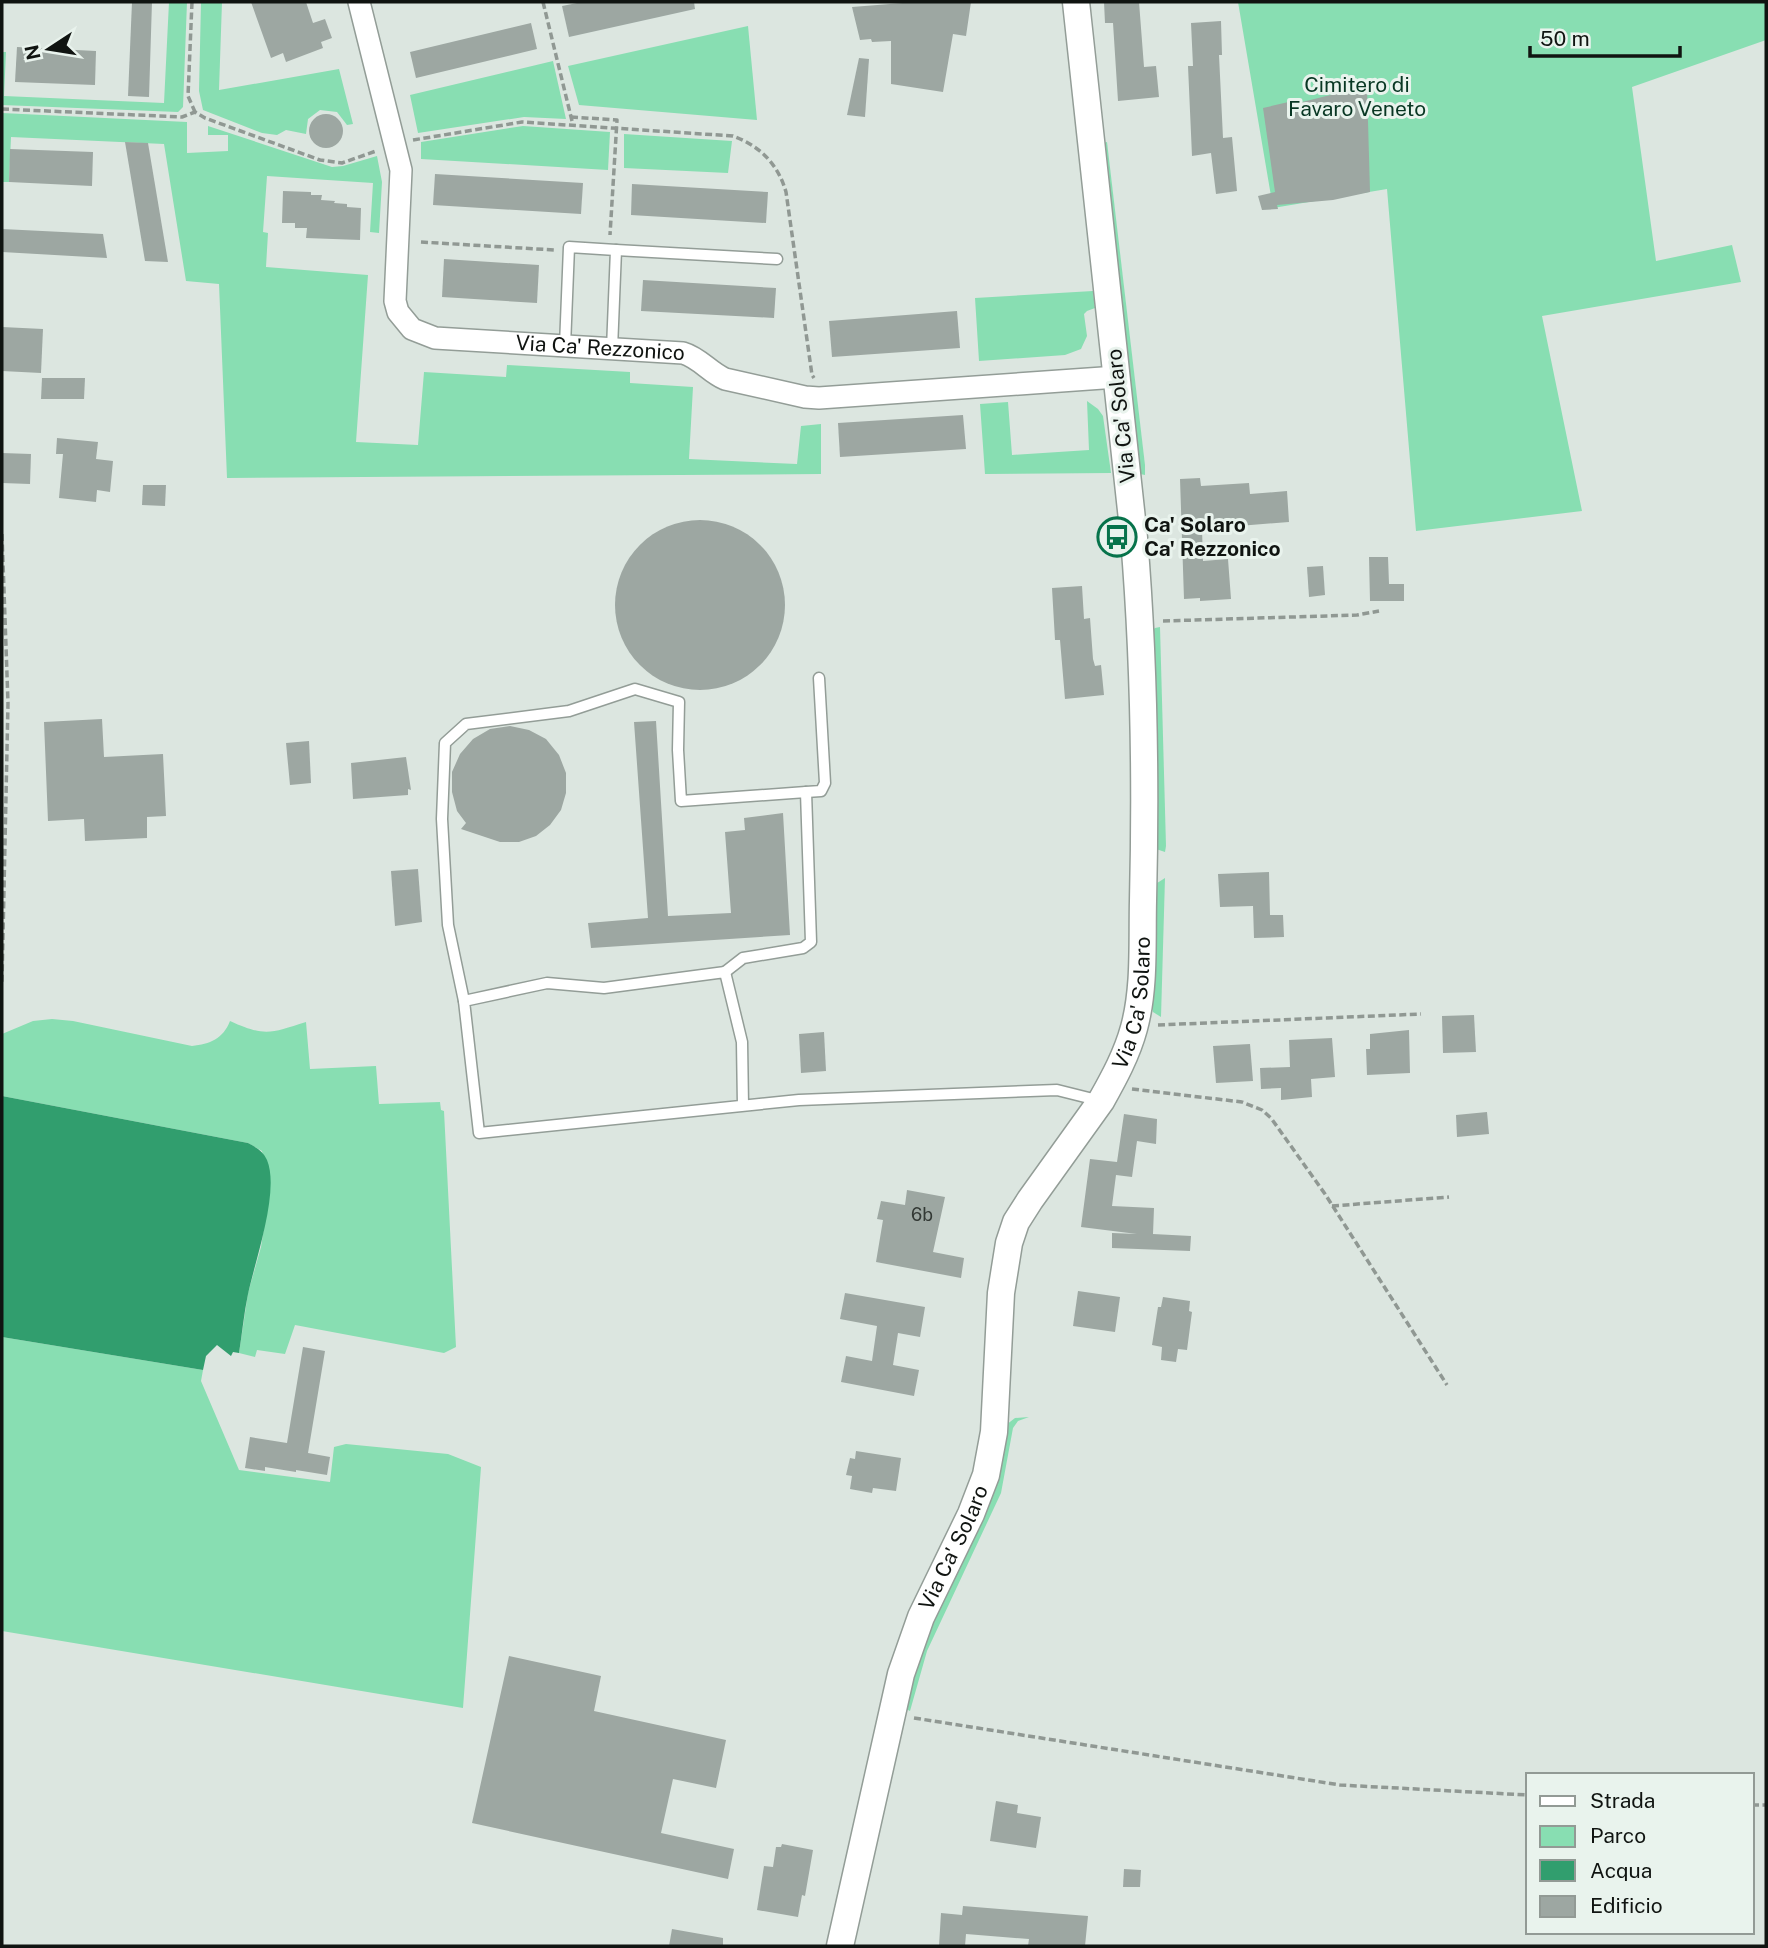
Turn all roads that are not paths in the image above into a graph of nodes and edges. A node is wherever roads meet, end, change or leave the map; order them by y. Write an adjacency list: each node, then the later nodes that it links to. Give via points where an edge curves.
1 (359, 2): 5 (street, Via Ca' Rezzonico, via 402,180 394,289 398,312 423,335 435,338)
2 (1076, 2): 7 (street, Via Ca' Solaro)
3 (616, 250): 4 (lane); 5 (lane, via 569,247); 6 (lane)
4 (777, 259)
5 (565, 346): 6 (street, Via Ca' Rezzonico)
6 (612, 349): 7 (street, Via Ca' Rezzonico, via 683,353 725,379 819,398)
7 (1117, 377): 12 (street, Via Ca' Solaro, via 1140,621 1144,867 1135,1026)
8 (819, 678): 9 (lane, via 825,783 821,791)
9 (806, 792): 10 (lane, via 811,942 803,948 743,958); 11 (lane, via 681,801 679,702 635,688 569,711 466,724 445,743 442,819 448,925)
10 (726, 972): 11 (lane, via 604,988 547,983); 13 (lane, via 742,1042)
11 (464, 1001): 13 (lane, via 478,1133)
12 (1105, 1093): 13 (lane, via 1056,1090); 14 (street, Via Ca' Solaro, via 1030,1200 1009,1242 1001,1293 994,1432 986,1475 921,1617 901,1674)
13 (743, 1106)
14 (840, 1946)

